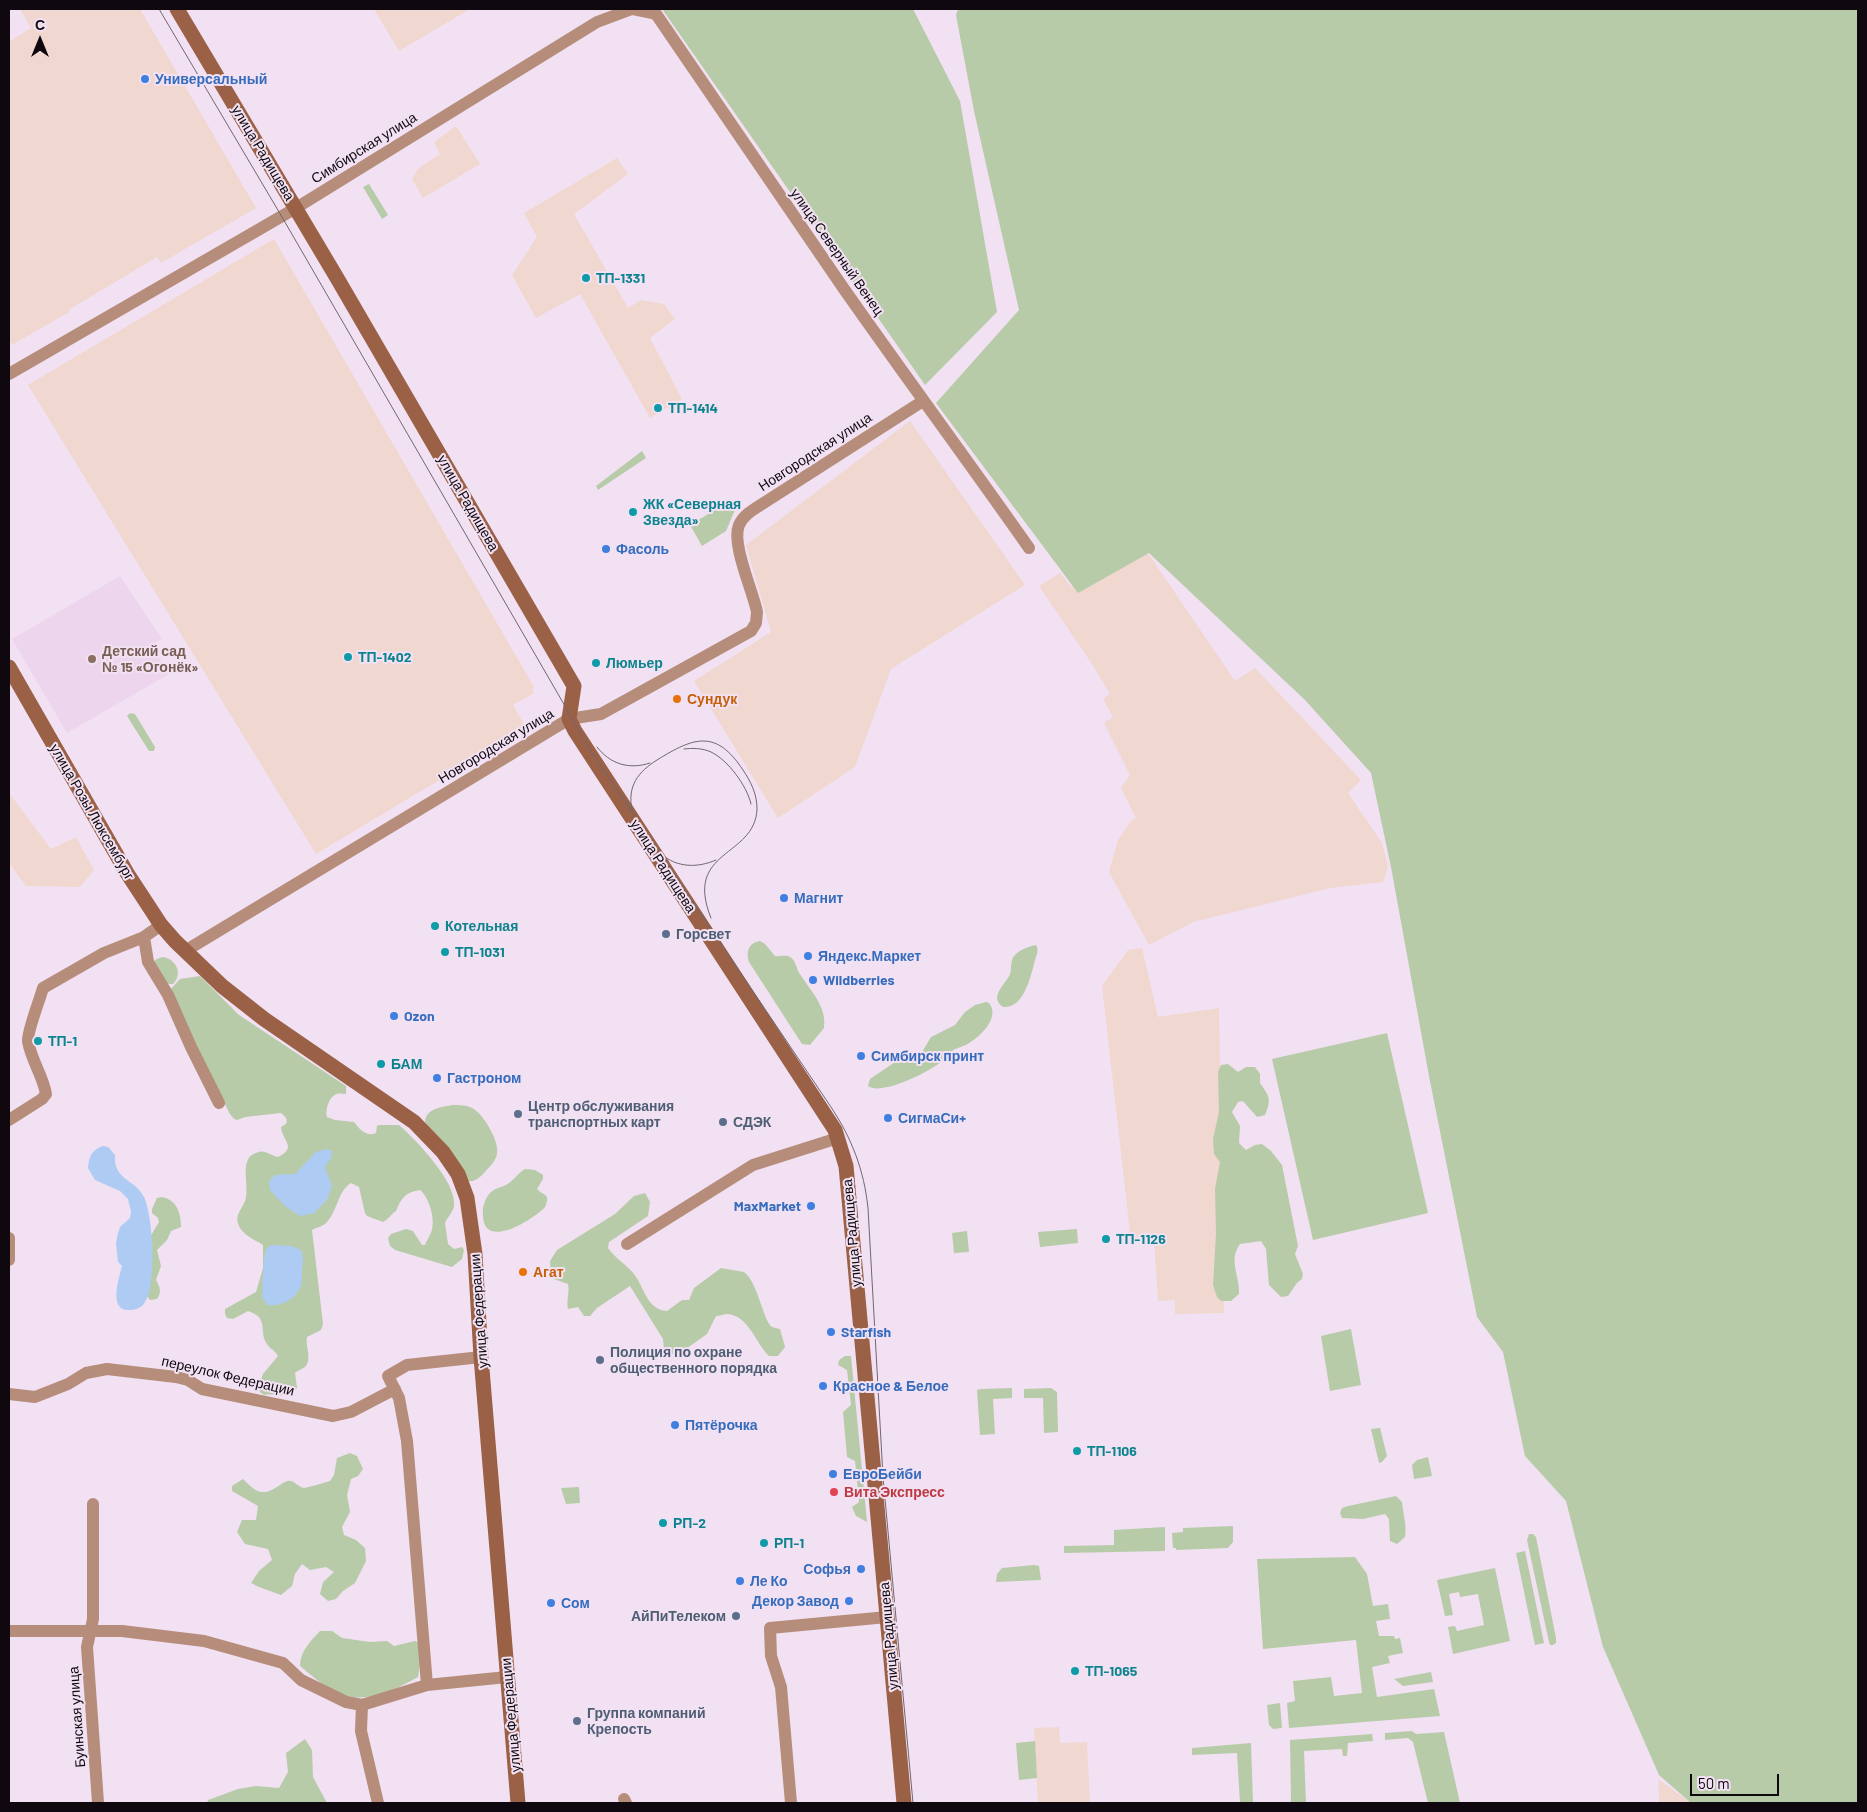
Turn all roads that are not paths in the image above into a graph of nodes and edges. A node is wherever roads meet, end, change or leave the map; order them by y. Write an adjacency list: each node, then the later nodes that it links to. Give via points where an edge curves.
1 (178, 9): 3 (street, улица Радищева)
2 (603, 19): 3 (street, Симбирская улица); 5 (street, улица Северный Венец, via 632,9 655,13)
3 (296, 208): 4 (street, Симбирская улица); 8 (street, улица Радищева, via 574,686)
4 (9, 374)
5 (923, 401): 6 (street, улица Северный Венец); 8 (street, Новгородская улица, via 758,506 742,520 737,540 757,612 752,631 601,714)
6 (1029, 548)
7 (9, 667): 9 (street, улица Розы Люксембург, via 127,873)
8 (570, 719): 11 (street, Новгородская улица); 14 (street, улица Радищева)
9 (161, 925): 10 (street); 11 (street, улица Розы Люксембург)
10 (144, 937): 12 (street, via 148,962 168,995); 13 (street, via 104,953 43,988 28,1040 46,1094)
11 (185, 951): 18 (street, улица Федерации, via 264,1019 414,1122 444,1152 458,1174 472,1222)
12 (219, 1103)
13 (9, 1120)
14 (838, 1138): 16 (street, via 753,1165); 22 (street, улица Радищева, via 846,1166)
15 (9, 1238): 17 (street)
16 (627, 1244)
17 (9, 1260)
18 (481, 1357): 19 (street, via 407,1365 388,1376); 25 (street, улица Федерации)
19 (395, 1389): 20 (street, переулок Федерации, via 351,1412 333,1416 202,1389 176,1377 107,1368 86,1373 35,1398); 26 (street, via 400,1398 407,1441)
20 (9, 1394)
21 (93, 1504): 23 (street, Буинская улица, via 93,1619)
22 (887, 1617): 31 (street, via 770,1628 771,1656 780,1687); 32 (street, улица Радищева)
23 (90, 1630): 24 (street); 27 (street, via 122,1630 194,1639 241,1650 283,1663 301,1680 346,1702); 28 (street, Буинская улица, via 87,1647)
24 (9, 1631)
25 (508, 1677): 26 (street); 30 (street, улица Федерации)
26 (427, 1685): 27 (street)
27 (362, 1705): 29 (street, via 361,1731)
28 (98, 1803)
29 (378, 1803)
30 (518, 1803)
31 (791, 1803)
32 (904, 1803)

